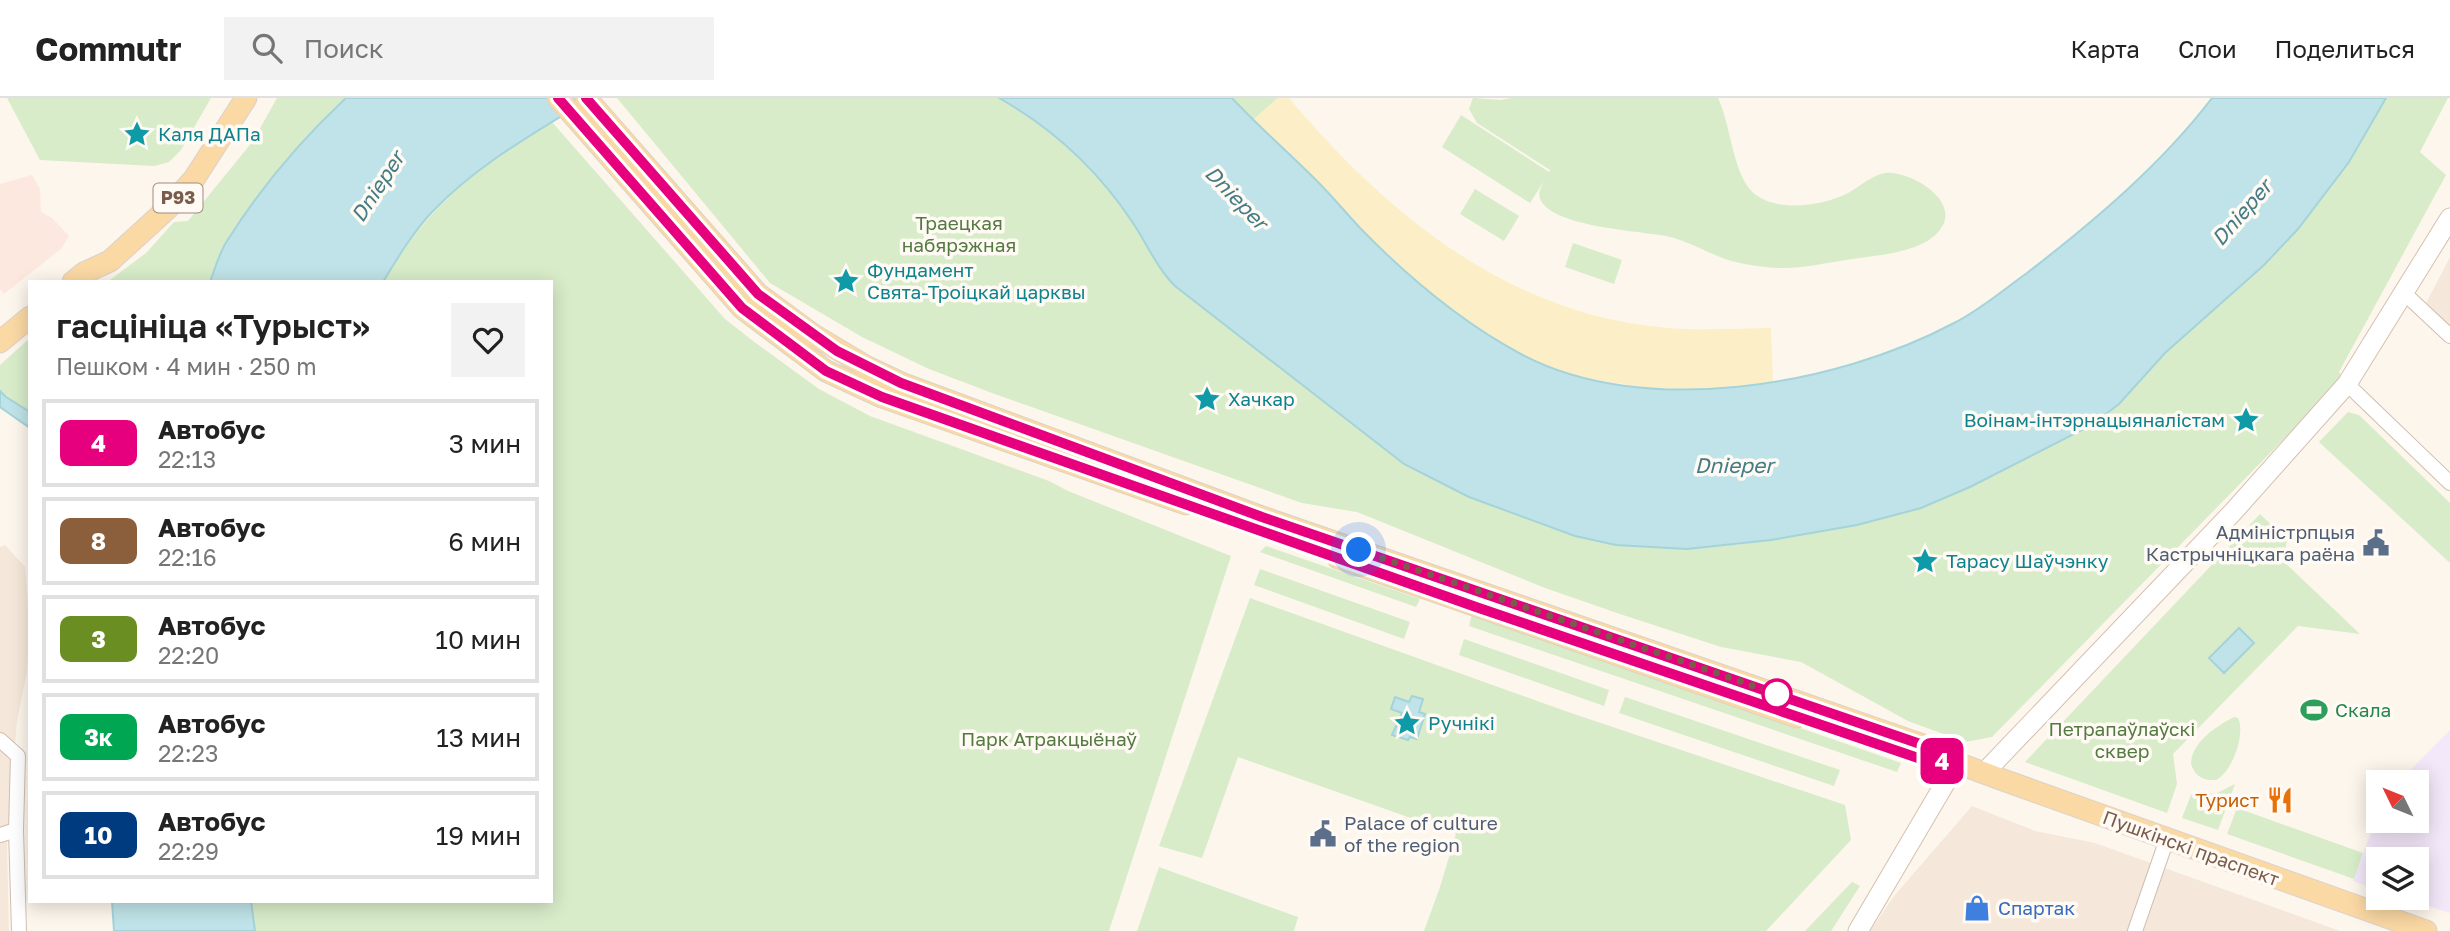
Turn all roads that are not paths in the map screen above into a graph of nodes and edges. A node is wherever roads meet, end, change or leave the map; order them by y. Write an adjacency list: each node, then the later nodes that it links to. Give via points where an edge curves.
1 (229, 98): 6 (main road, Р93, via 184,171)
2 (246, 98): 6 (main road, Р93, via 194,179 167,209 110,261)
3 (558, 98): 8 (main road, Пушкінскі праспект)
4 (586, 98): 8 (main road, Пушкінскі праспект)
5 (2450, 218): 7 (main road)
6 (79, 277)
7 (2403, 292): 10 (street); 12 (main road)
8 (750, 301): 15 (main road, Пушкінскі праспект, via 826,371 882,397 1921,759)
9 (23, 322): 11 (main road)
10 (2450, 336)
11 (0, 342)
12 (2347, 384): 13 (street); 16 (main road, via 2233,512)
13 (2450, 483)
14 (0, 740): 17 (street, via 18,755)
15 (1957, 763): 16 (main road, Пушкінскі праспект); 21 (main road)
16 (1984, 772): 19 (main road, Пушкінскі праспект)
17 (16, 830): 18 (street); 20 (street)
18 (0, 835)
19 (2167, 839): 22 (street); 23 (main road, Пушкінскі праспект)
20 (19, 931)
21 (1858, 931)
22 (2135, 931)
23 (2426, 931)

